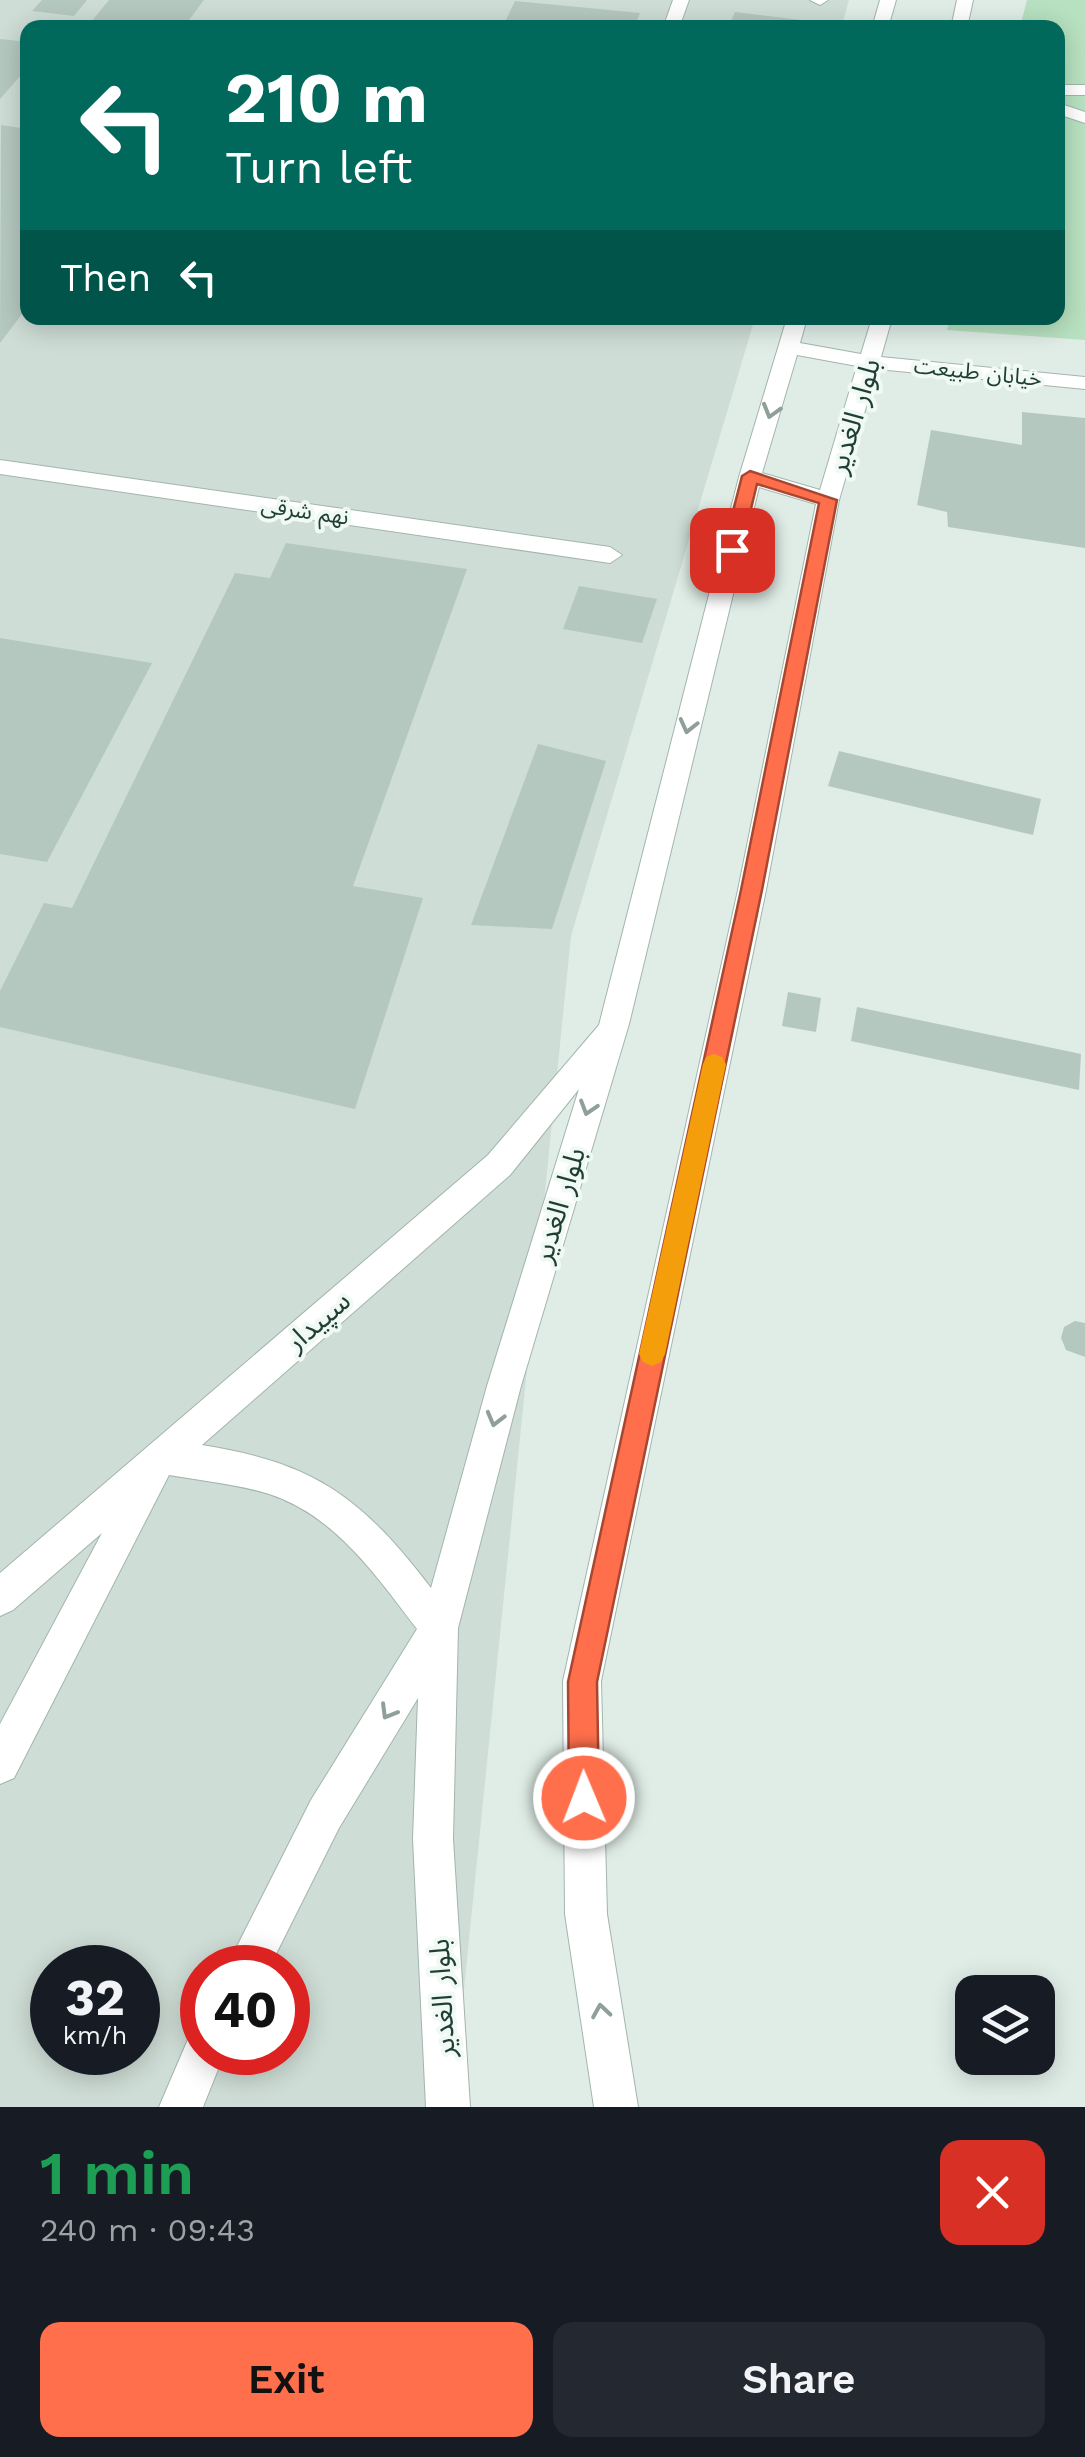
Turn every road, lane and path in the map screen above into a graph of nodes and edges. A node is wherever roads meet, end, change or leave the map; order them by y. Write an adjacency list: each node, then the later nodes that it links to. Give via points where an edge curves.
1 (880, 325): 3 (street, بلوار الغدیر)
2 (793, 332): 3 (street, خیابان طبیعت); 6 (street, بلوار الغدیر, one-way to 6)
3 (870, 362): 4 (street, خیابان طبیعت); 7 (street, بلوار الغدیر)
4 (1085, 383)
5 (0, 467): 8 (street, نهم شرقی)
6 (750, 476): 7 (street); 9 (street, بلوار الغدیر, one-way to 9)
7 (828, 500): 18 (street, بلوار الغدیر, one-way to 7, via 586,1914 582,1682 752,890)
8 (610, 555)
9 (614, 1024): 10 (street, سپیدار, via 499,1165); 12 (street, بلوار الغدیر, one-way to 12)
10 (161, 1456): 11 (street, سپیدار); 12 (street, via 269,1476 315,1494 366,1536); 13 (street)
11 (0, 1597)
12 (439, 1628): 14 (street, one-way to 14, via 325,1814); 17 (street, بلوار الغدیر, via 432,1839)
13 (0, 1764)
14 (259, 1945)
15 (195, 2075): 16 (street)
16 (182, 2107)
17 (448, 2107)
18 (616, 2107)

